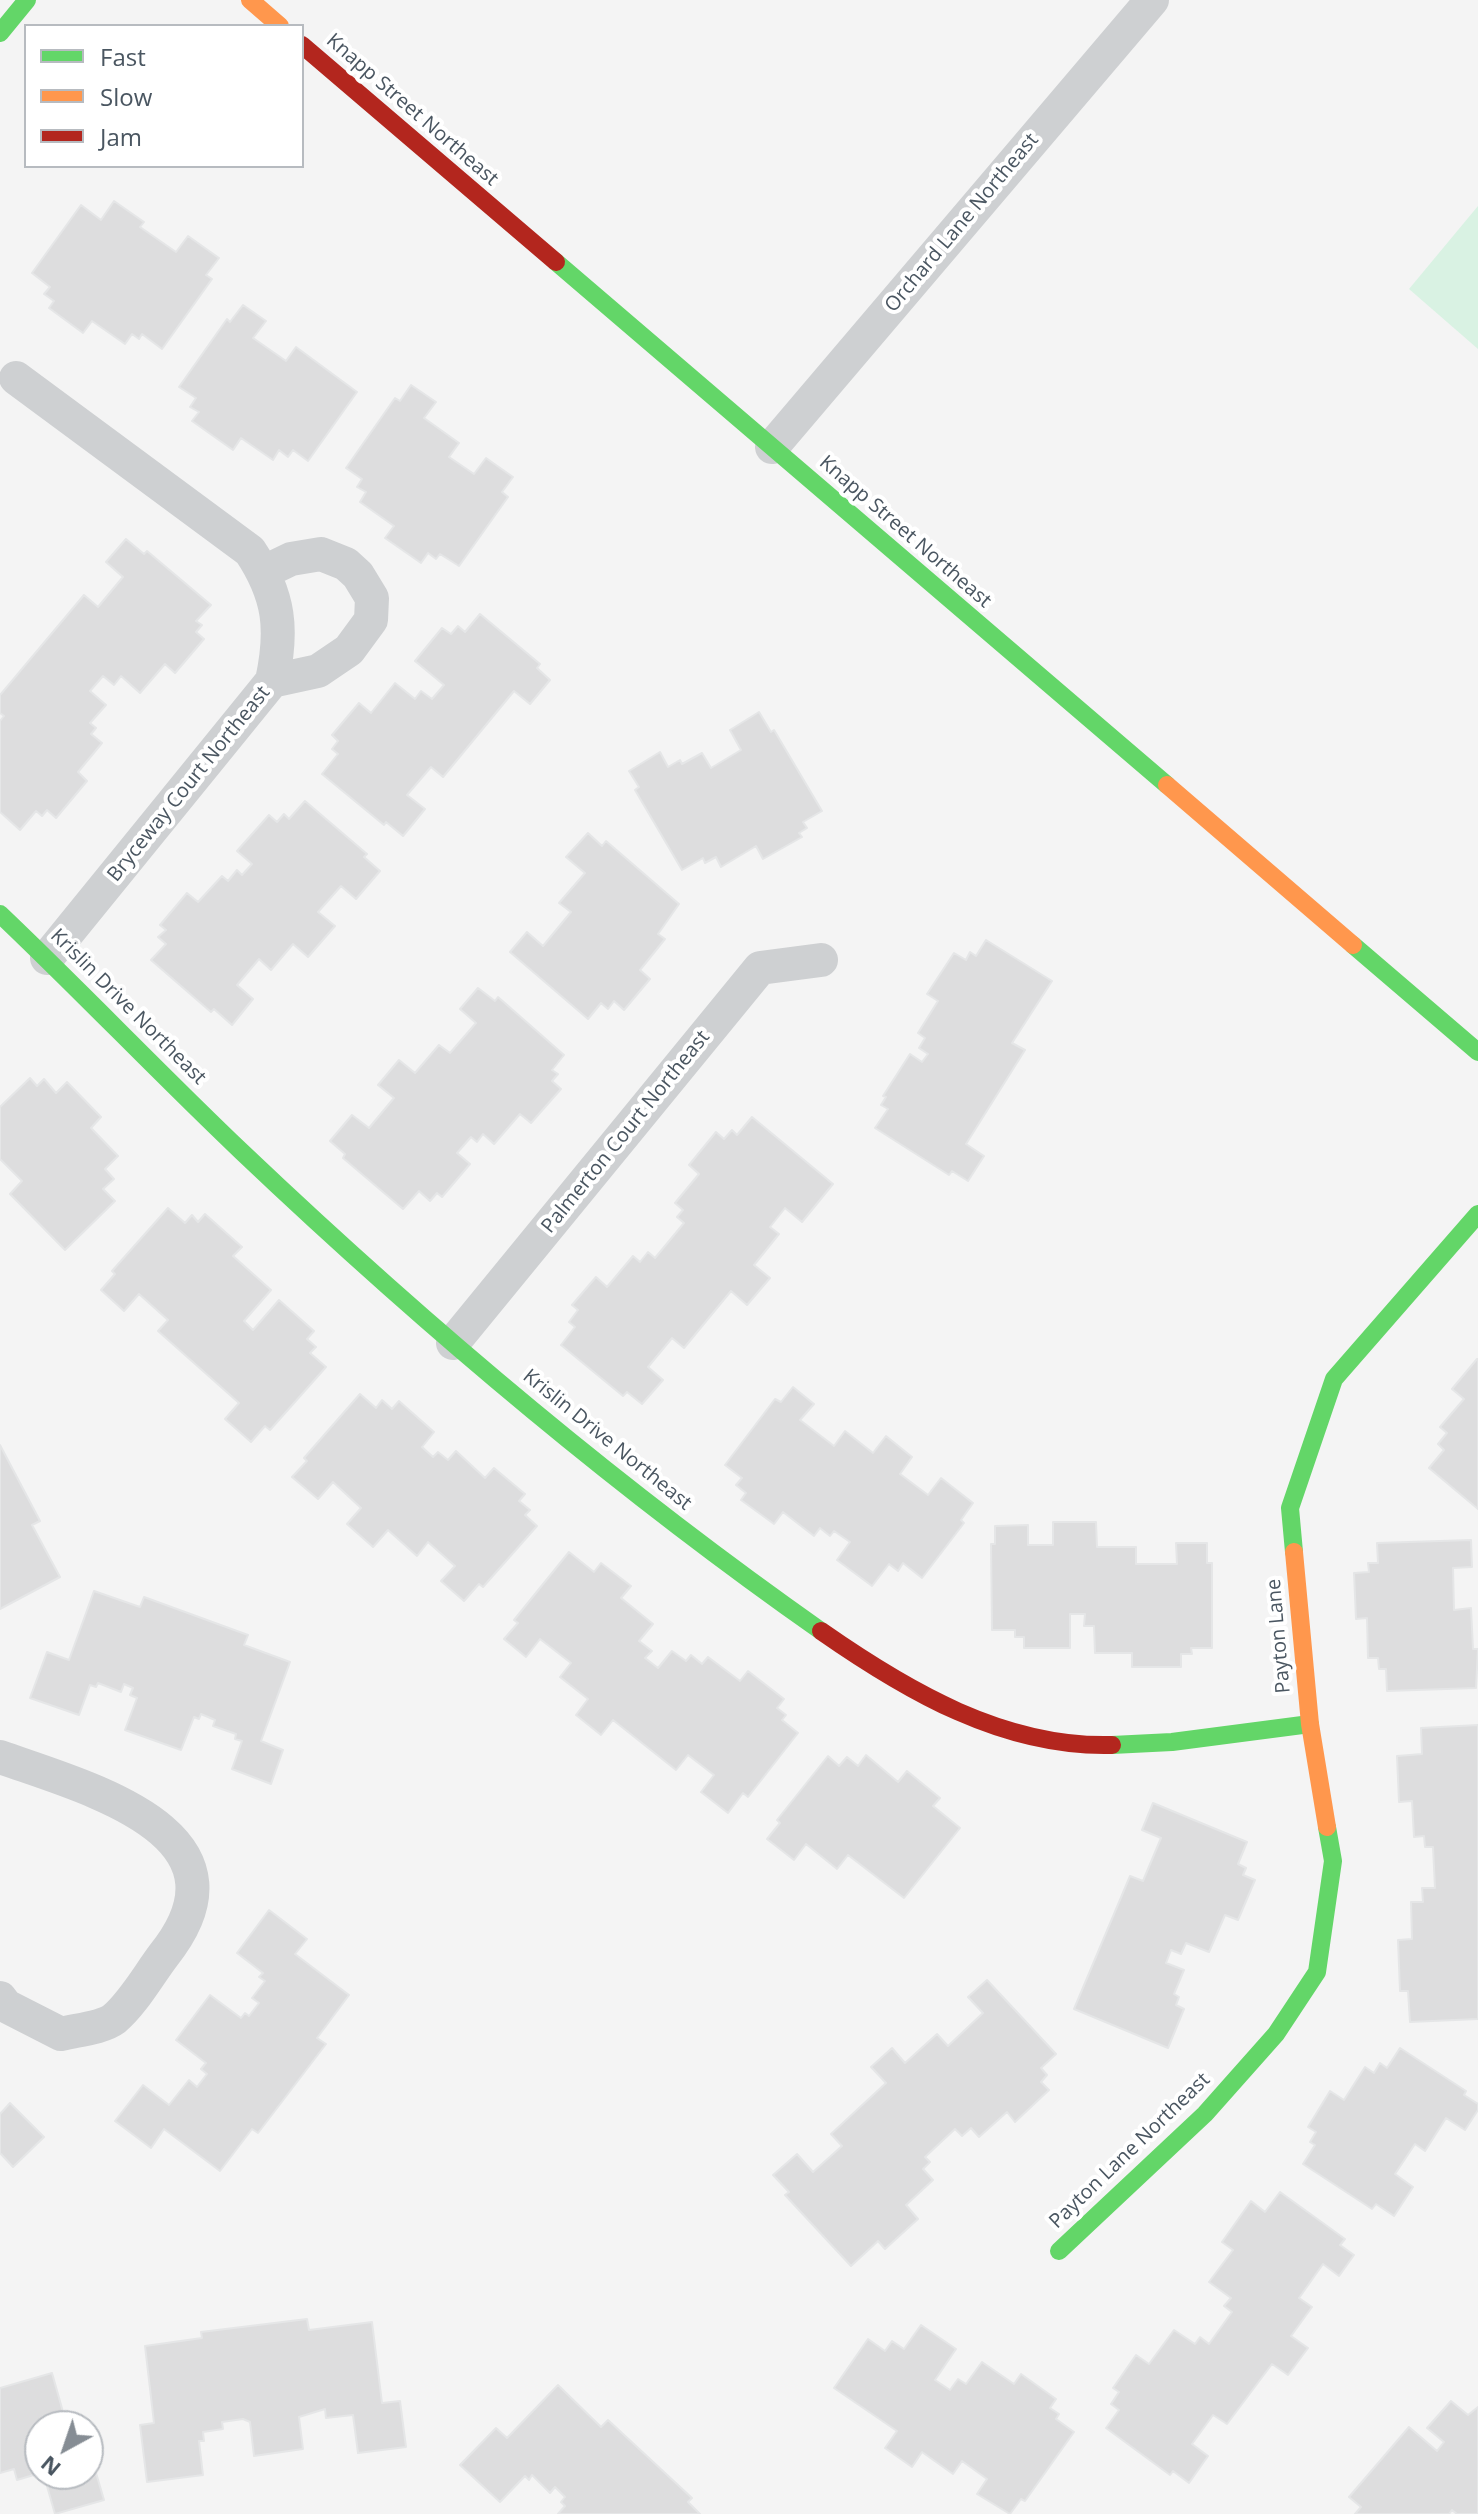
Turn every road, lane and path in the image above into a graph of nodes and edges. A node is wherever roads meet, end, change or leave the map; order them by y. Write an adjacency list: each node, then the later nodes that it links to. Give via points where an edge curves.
1 (27, 0): 5 (street)
2 (250, 0): 4 (street)
3 (1152, 0): 8 (street, Orchard Lane Northeast)
4 (278, 24)
5 (0, 33)
6 (304, 47): 8 (street, Knapp Street Northeast)
7 (16, 378): 9 (street, Bryceway Court Northeast, via 225,529)
8 (772, 447): 14 (street, Knapp Street Northeast)
9 (264, 572): 10 (street, Bryceway Court Northeast, via 276,604 280,643); 10 (street, via 291,559 321,554 346,564 372,598 371,620 349,650 318,671)
10 (272, 681): 12 (street, Bryceway Court Northeast)
11 (0, 914): 12 (street, Krislin Drive Northeast)
12 (47, 958): 16 (street, Krislin Drive Northeast, via 243,1153)
13 (821, 960): 16 (street, Palmerton Court Northeast, via 760,968)
14 (1478, 1052)
15 (1478, 1214): 17 (street, Payton Lane, via 1334,1379 1290,1508)
16 (453, 1343): 17 (street, Krislin Drive Northeast, via 591,1459 776,1600 920,1693 983,1724 1040,1740 1124,1745)
17 (1310, 1724): 20 (street, Payton Lane, via 1333,1861 1317,1972 1276,2034)
18 (0, 1757): 19 (street, via 119,1799 162,1827 188,1863 194,1902 175,1942 112,2020 61,2034)
19 (0, 1998)
20 (1233, 2082): 21 (street, Payton Lane Northeast)
21 (1059, 2251)

